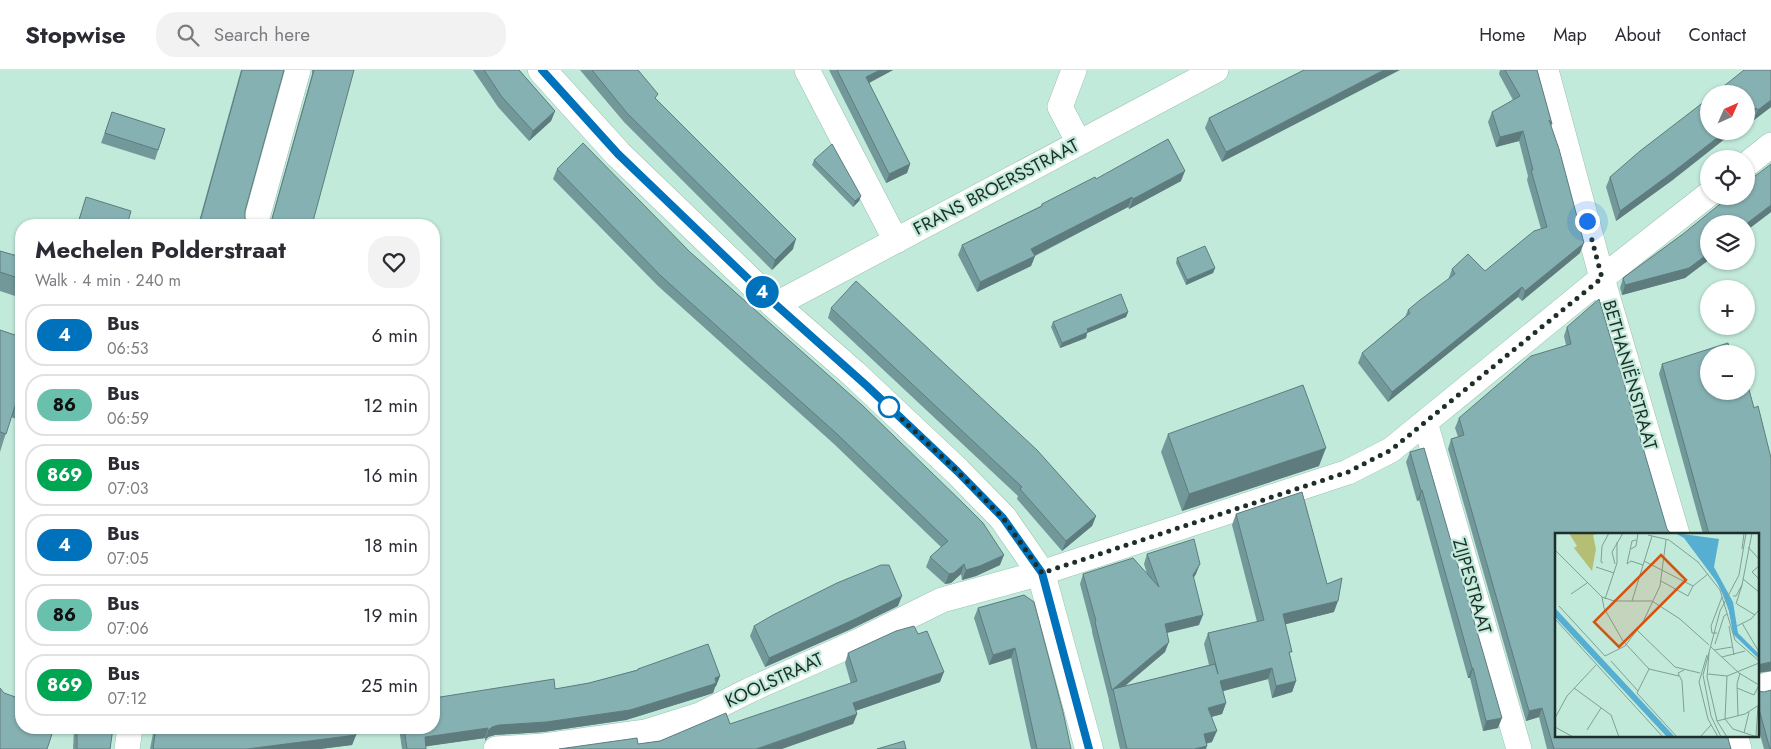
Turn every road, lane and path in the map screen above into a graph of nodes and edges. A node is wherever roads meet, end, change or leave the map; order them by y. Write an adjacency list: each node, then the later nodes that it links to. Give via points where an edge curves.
1 (298, 70): 11 (street)
2 (542, 70): 14 (main road, via 618,154)
3 (807, 70): 12 (street)
4 (1074, 70): 7 (street, via 1060,107)
5 (1216, 70): 7 (street, FRANS BROERSSTRAAT)
6 (1546, 70): 13 (street, BETHANIËNSTRAAT)
7 (1079, 143): 12 (street, FRANS BROERSSTRAAT)
8 (1771, 145): 9 (street)
9 (1755, 158)
10 (1700, 201): 13 (street, KOOLSTRAAT)
11 (257, 219)
12 (896, 240): 14 (street, FRANS BROERSSTRAAT)
13 (1602, 278): 15 (street, KOOLSTRAAT); 16 (street, BETHANIËNSTRAAT)
14 (775, 305): 17 (main road, via 957,471 1003,518)
15 (1424, 422): 17 (street, KOOLSTRAAT, via 1391,450 1348,472); 25 (street, ZIJPESTRAAT)
16 (1677, 533)
17 (1042, 573): 23 (street, KOOLSTRAAT, via 942,600 700,715 646,732); 24 (main road)
18 (1771, 684): 19 (street)
19 (1758, 688)
20 (129, 734): 22 (street)
21 (1735, 736): 26 (street)
22 (127, 749)
23 (496, 749)
24 (1089, 749)
25 (1519, 749)
26 (1739, 749)

